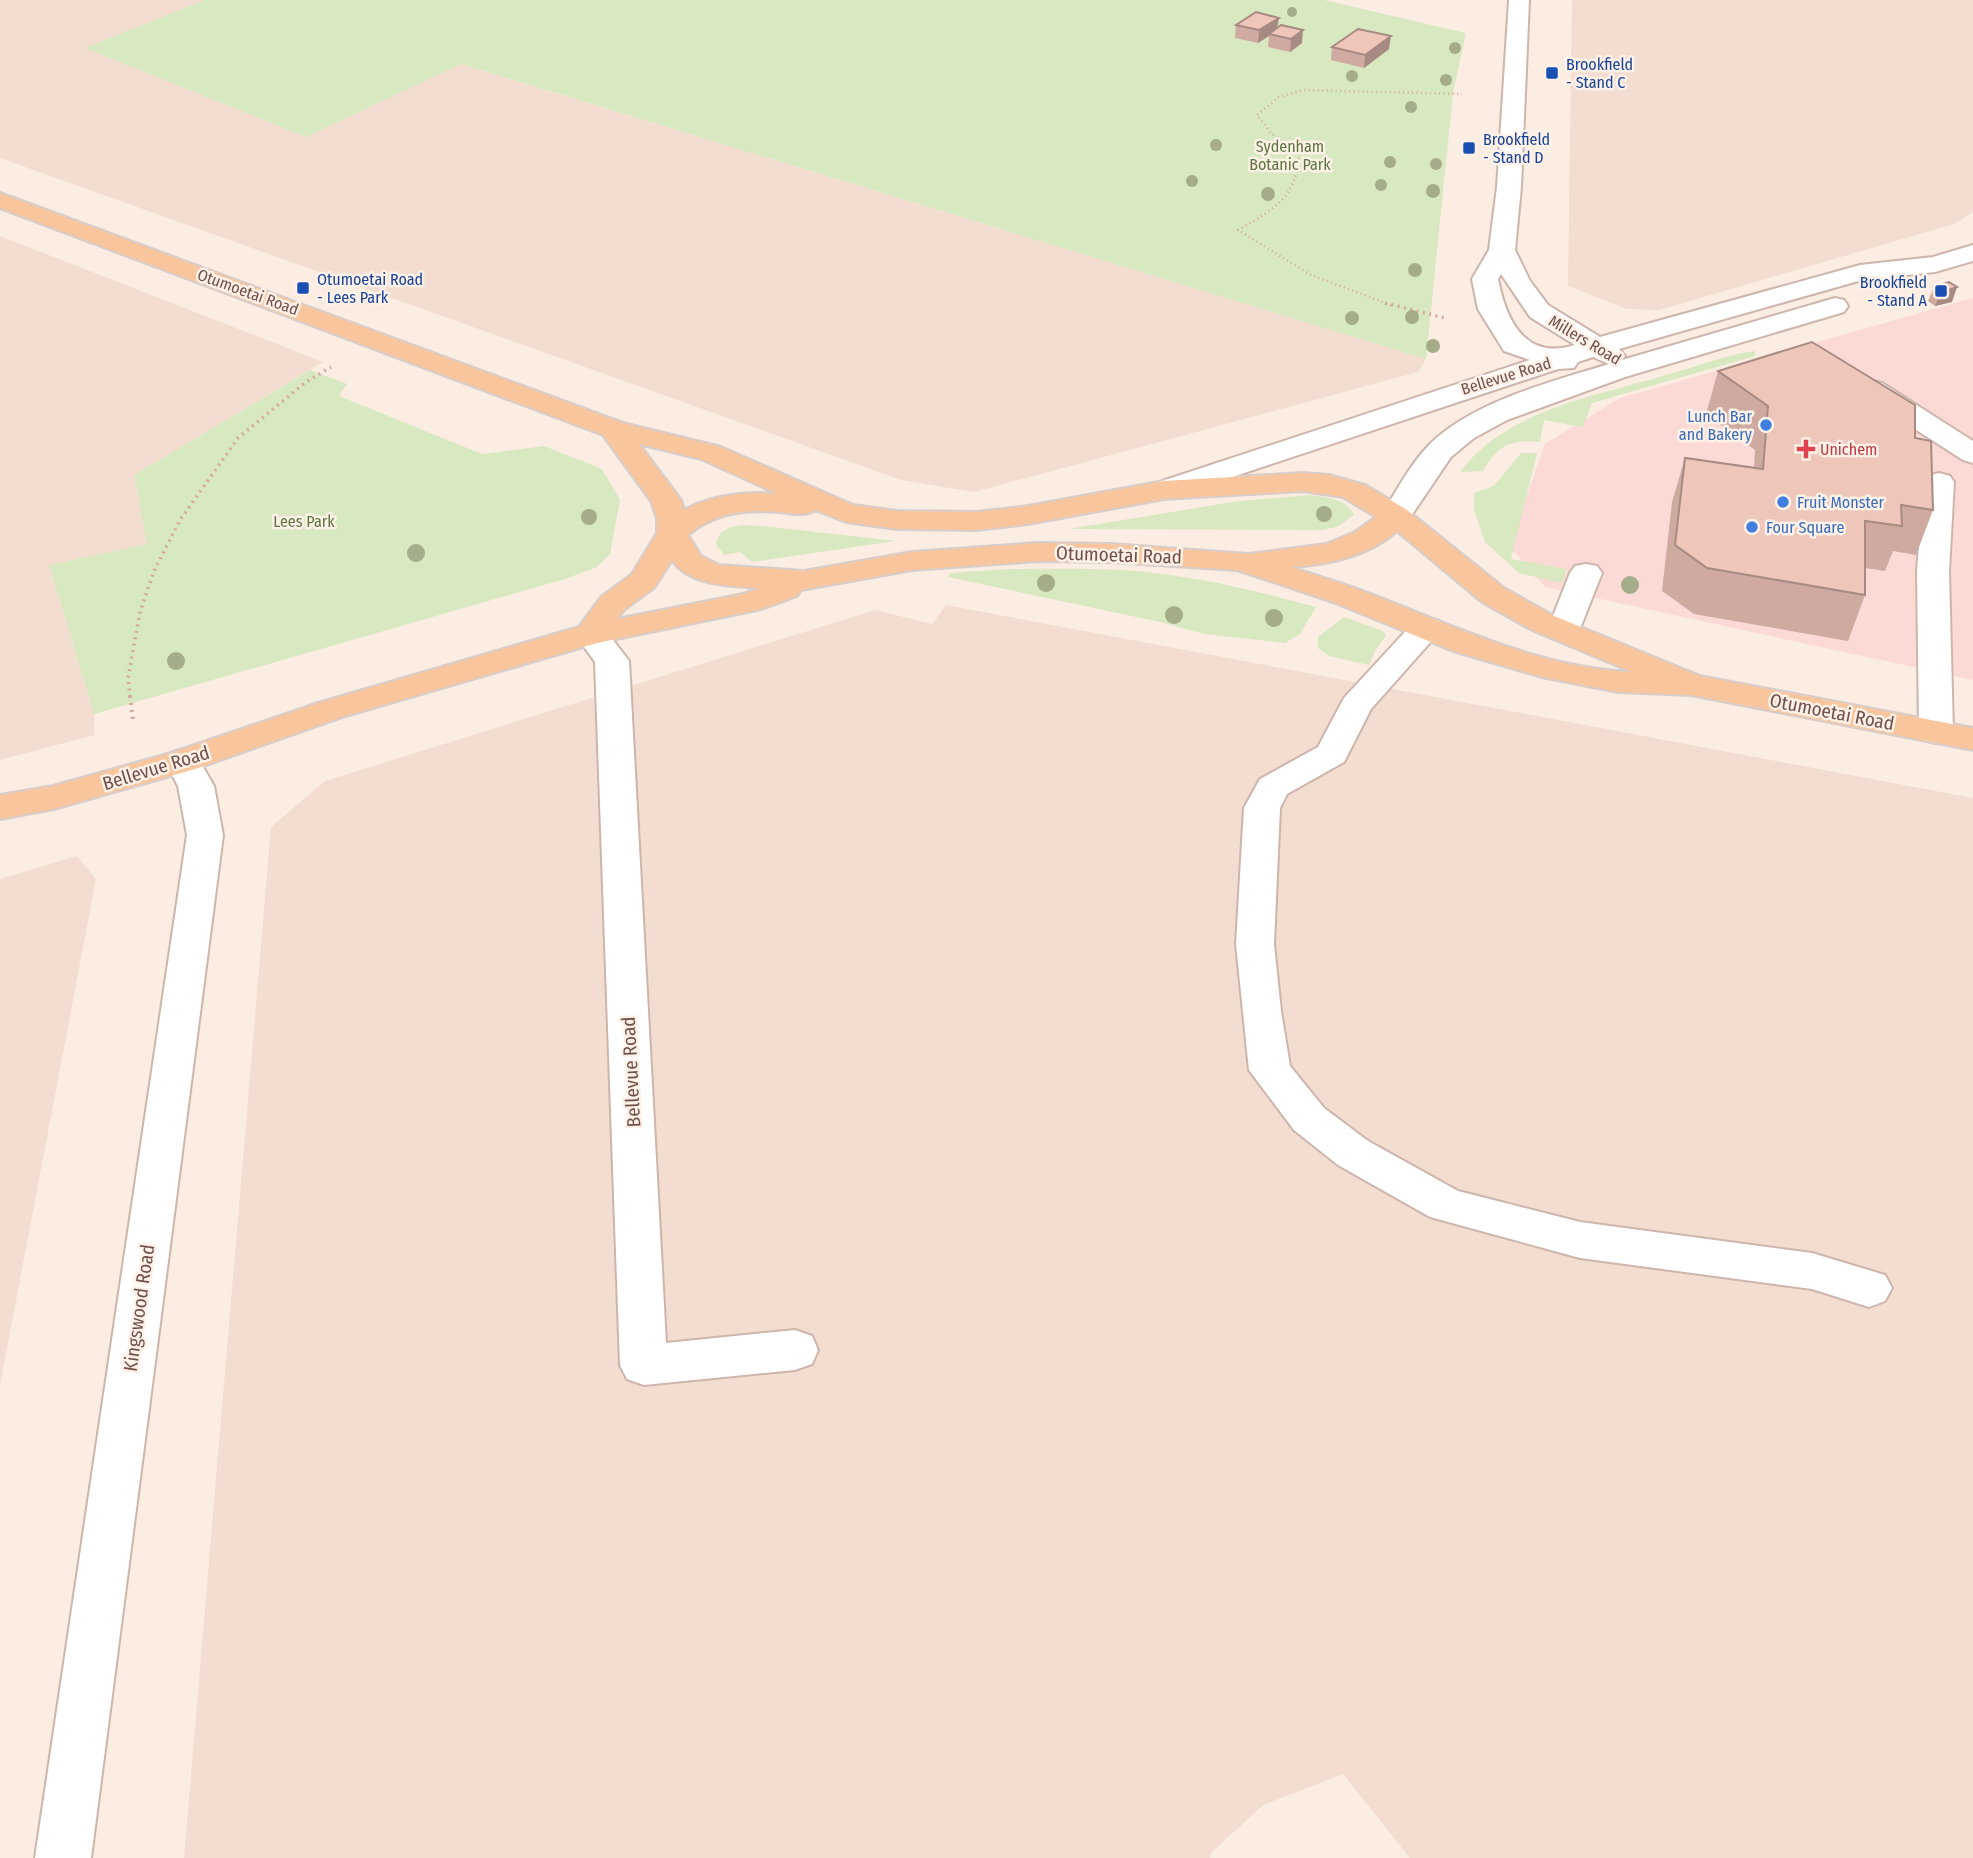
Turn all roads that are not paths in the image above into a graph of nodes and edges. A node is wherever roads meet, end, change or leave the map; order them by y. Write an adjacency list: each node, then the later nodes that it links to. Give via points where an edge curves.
1 (1519, 0): 3 (street)
2 (0, 200): 14 (main road, Otumoetai Road)
3 (1503, 250): 8 (street, via 1485,279 1492,309); 9 (street, Millers Road, via 1539,311)
4 (1973, 253): 5 (street, Bellevue Road)
5 (1935, 264): 6 (street, Bellevue Road, via 1884,290); 9 (street, Bellevue Road, via 1860,273)
6 (1765, 328): 7 (street); 11 (street, Bellevue Road)
7 (1793, 343)
8 (1514, 345): 10 (street, Millers Road); 13 (street, via 1511,361)
9 (1596, 347): 10 (street, Bellevue Road); 11 (street, Millers Road)
10 (1556, 361): 11 (street, Millers Road, via 1598,369); 13 (street, Bellevue Road)
11 (1628, 366): 19 (street, Bellevue Road, via 1542,395 1449,443 1430,463)
12 (1886, 368): 15 (street, via 1854,378)
13 (1495, 379): 17 (street, Bellevue Road)
14 (613, 429): 18 (main road, Otumoetai Road, via 711,453); 20 (main road, Otumoetai Road, via 666,500)
15 (1973, 454)
16 (1939, 482): 28 (street, via 1933,571)
17 (1164, 490): 18 (main road, Otumoetai Road, via 977,521 930,522); 19 (main road, Otumoetai Road, via 1329,484 1354,491)
18 (846, 513): 20 (main road, via 751,502 708,510)
19 (1396, 516): 21 (main road, Bellevue Road, via 1368,540 1340,550 1305,558); 25 (main road, Otumoetai Road, via 1493,595)
20 (672, 533): 23 (main road, Otumoetai Road, via 689,562 710,573); 26 (main road, via 642,582 613,603)
21 (1240, 561): 23 (main road, Otumoetai Road, via 1025,552 912,561); 24 (main road, Otumoetai Road)
22 (1586, 573): 25 (street)
23 (804, 582): 26 (main road, Bellevue Road, via 751,602)
24 (1427, 628): 27 (main road, Otumoetai Road, via 1542,667 1618,682); 32 (street, via 1356,705 1332,754 1273,787 1262,808 1255,944 1270,1070 1309,1119 1353,1153 1447,1205 1580,1240 1812,1271)
25 (1563, 631): 27 (main road, Otumoetai Road)
26 (591, 634): 30 (main road, Bellevue Road, via 330,710); 33 (street, Bellevue Road, via 612,661 644,1365)
27 (1691, 685): 28 (main road, Otumoetai Road)
28 (1936, 732): 29 (main road, Otumoetai Road)
29 (1973, 740)
30 (183, 761): 31 (main road, Bellevue Road); 34 (street, Kingswood Road, via 196,786 205,835)
31 (0, 807)
32 (1870, 1289)
33 (795, 1350)
34 (63, 1858)

